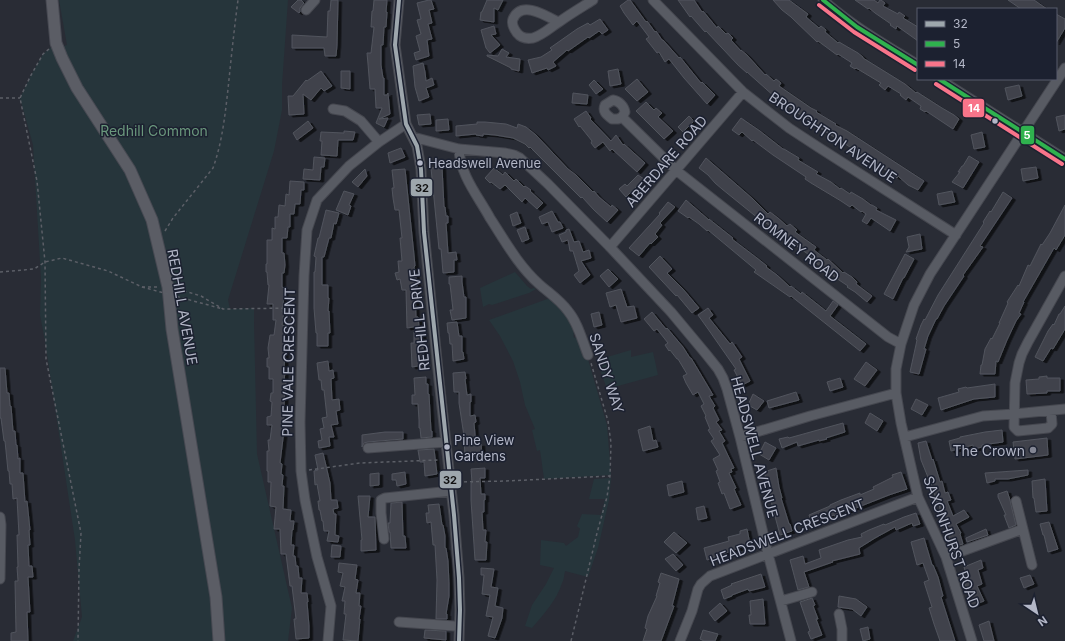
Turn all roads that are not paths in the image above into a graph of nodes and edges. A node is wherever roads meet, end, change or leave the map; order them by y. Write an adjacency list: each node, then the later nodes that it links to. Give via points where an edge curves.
1 (52, 0): 51 (main road, REDHILL AVENUE, via 56,43 62,58 77,88 130,170 152,220 168,287 172,328 216,597)
2 (315, 0): 7 (street)
3 (400, 0): 15 (street, REDHILL DRIVE, via 395,45)
4 (593, 0): 8 (street)
5 (653, 0): 12 (street, BROUGHTON AVENUE)
6 (823, 0): 9 (street, via 840,15)
7 (306, 10)
8 (558, 22): 8 (street, via 538,36 528,39 518,34 512,25 518,11 530,7)
9 (917, 64)
10 (1065, 68): 16 (street, SAXONHURST ROAD)
11 (941, 80): 16 (street)
12 (743, 92): 21 (street, ABERDARE ROAD); 22 (street, BROUGHTON AVENUE, via 789,128)
13 (333, 109): 18 (street, via 345,111 361,121)
14 (622, 117): 21 (street, ROMNEY ROAD)
15 (406, 124): 17 (street, REDHILL DRIVE); 18 (street, PINE VALE CRESCENT)
16 (1023, 132): 20 (street); 22 (street, SAXONHURST ROAD)
17 (413, 137): 19 (street, HEADSWELL AVENUE); 33 (street, REDHILL DRIVE, via 420,169)
18 (379, 142): 52 (street, PINE VALE CRESCENT, via 349,166 317,200 307,230 300,422 301,471 317,557 332,606)
19 (459, 149): 23 (street, HEADSWELL AVENUE, via 505,153 520,158); 26 (street, SANDY WAY, via 459,157 468,181 507,246 539,284 567,309)
20 (1065, 159)
21 (676, 171): 23 (street, ABERDARE ROAD); 25 (street, ROMNEY ROAD, via 888,337)
22 (956, 235): 25 (street, SAXONHURST ROAD, via 920,292)
23 (610, 247): 31 (street, HEADSWELL AVENUE, via 671,312 718,369 727,389)
24 (1065, 276): 30 (street, via 1022,354 1014,383)
25 (901, 344): 27 (street, SAXONHURST ROAD, via 896,369)
26 (588, 355)
27 (896, 393): 31 (street); 32 (street, SAXONHURST ROAD)
28 (1065, 409): 29 (street)
29 (1051, 411): 30 (street); 30 (street, via 1052,424 1048,428 1018,431 1014,427)
30 (1014, 414): 32 (street, via 983,416)
31 (740, 437): 41 (street, HEADSWELL AVENUE)
32 (905, 437): 36 (street, SAXONHURST ROAD)
33 (446, 442): 34 (street); 35 (street, REDHILL DRIVE)
34 (368, 448)
35 (451, 487): 40 (street, via 382,500); 50 (street, REDHILL DRIVE, via 460,578)
36 (918, 497): 41 (street, HEADSWELL CRESCENT); 42 (street, SAXONHURST ROAD)
37 (1016, 501): 39 (street)
38 (0, 517): 44 (street)
39 (1023, 529): 42 (street); 43 (street)
40 (384, 539)
41 (768, 554): 47 (street, HEADSWELL AVENUE); 54 (street, HEADSWELL CRESCENT, via 705,580 698,590)
42 (946, 557): 57 (street, SAXONHURST ROAD)
43 (1032, 565)
44 (0, 576): 45 (street)
45 (0, 579)
46 (812, 592): 47 (street)
47 (781, 601): 55 (street, HEADSWELL AVENUE)
48 (839, 614): 56 (street)
49 (399, 622): 50 (street)
50 (460, 626): 53 (street, REDHILL DRIVE)
51 (219, 641)
52 (328, 641)
53 (458, 641)
54 (680, 641)
55 (791, 641)
56 (842, 641)
57 (972, 641)

